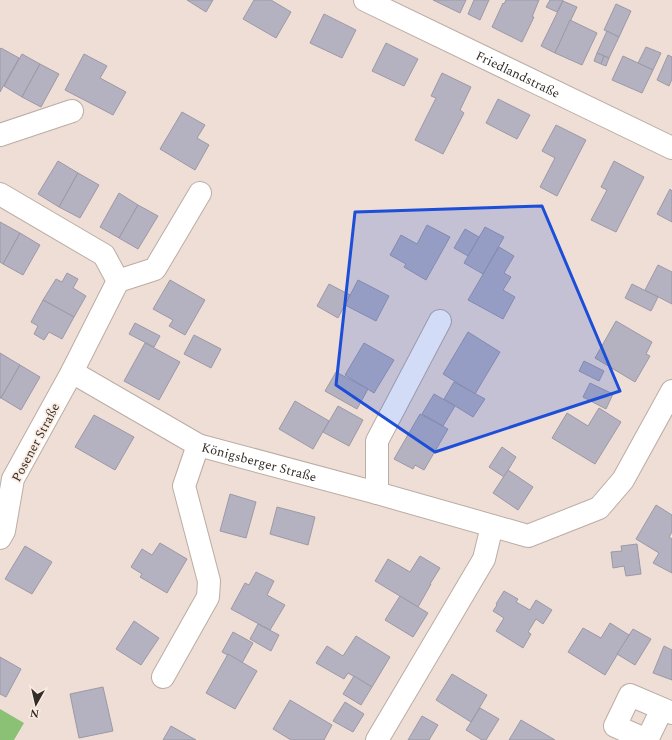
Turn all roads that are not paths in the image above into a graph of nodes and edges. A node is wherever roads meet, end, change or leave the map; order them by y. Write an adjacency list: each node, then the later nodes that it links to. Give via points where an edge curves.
1 (364, 0): 4 (street, Friedlandstraße)
2 (72, 111): 3 (street)
3 (0, 135)
4 (672, 148)
5 (200, 192): 7 (street, via 156,269)
6 (0, 194): 7 (street, via 104,255)
7 (118, 281): 9 (street, Posener Straße)
8 (440, 321): 12 (street, via 377,441)
9 (72, 372): 11 (street); 14 (street, Posener Straße, via 13,479 4,531)
10 (672, 391): 13 (street, Königsberger Straße, via 623,480 599,508 528,536)
11 (198, 445): 12 (street, Königsberger Straße); 15 (street, Königsberger Straße, via 184,486 210,582 208,597)
12 (376, 493): 13 (street, Königsberger Straße)
13 (492, 526): 18 (street, via 484,559)
14 (0, 538)
15 (163, 677)
16 (667, 711): 17 (street, via 648,740); 17 (street, via 630,695)
17 (610, 733)
18 (377, 740)

